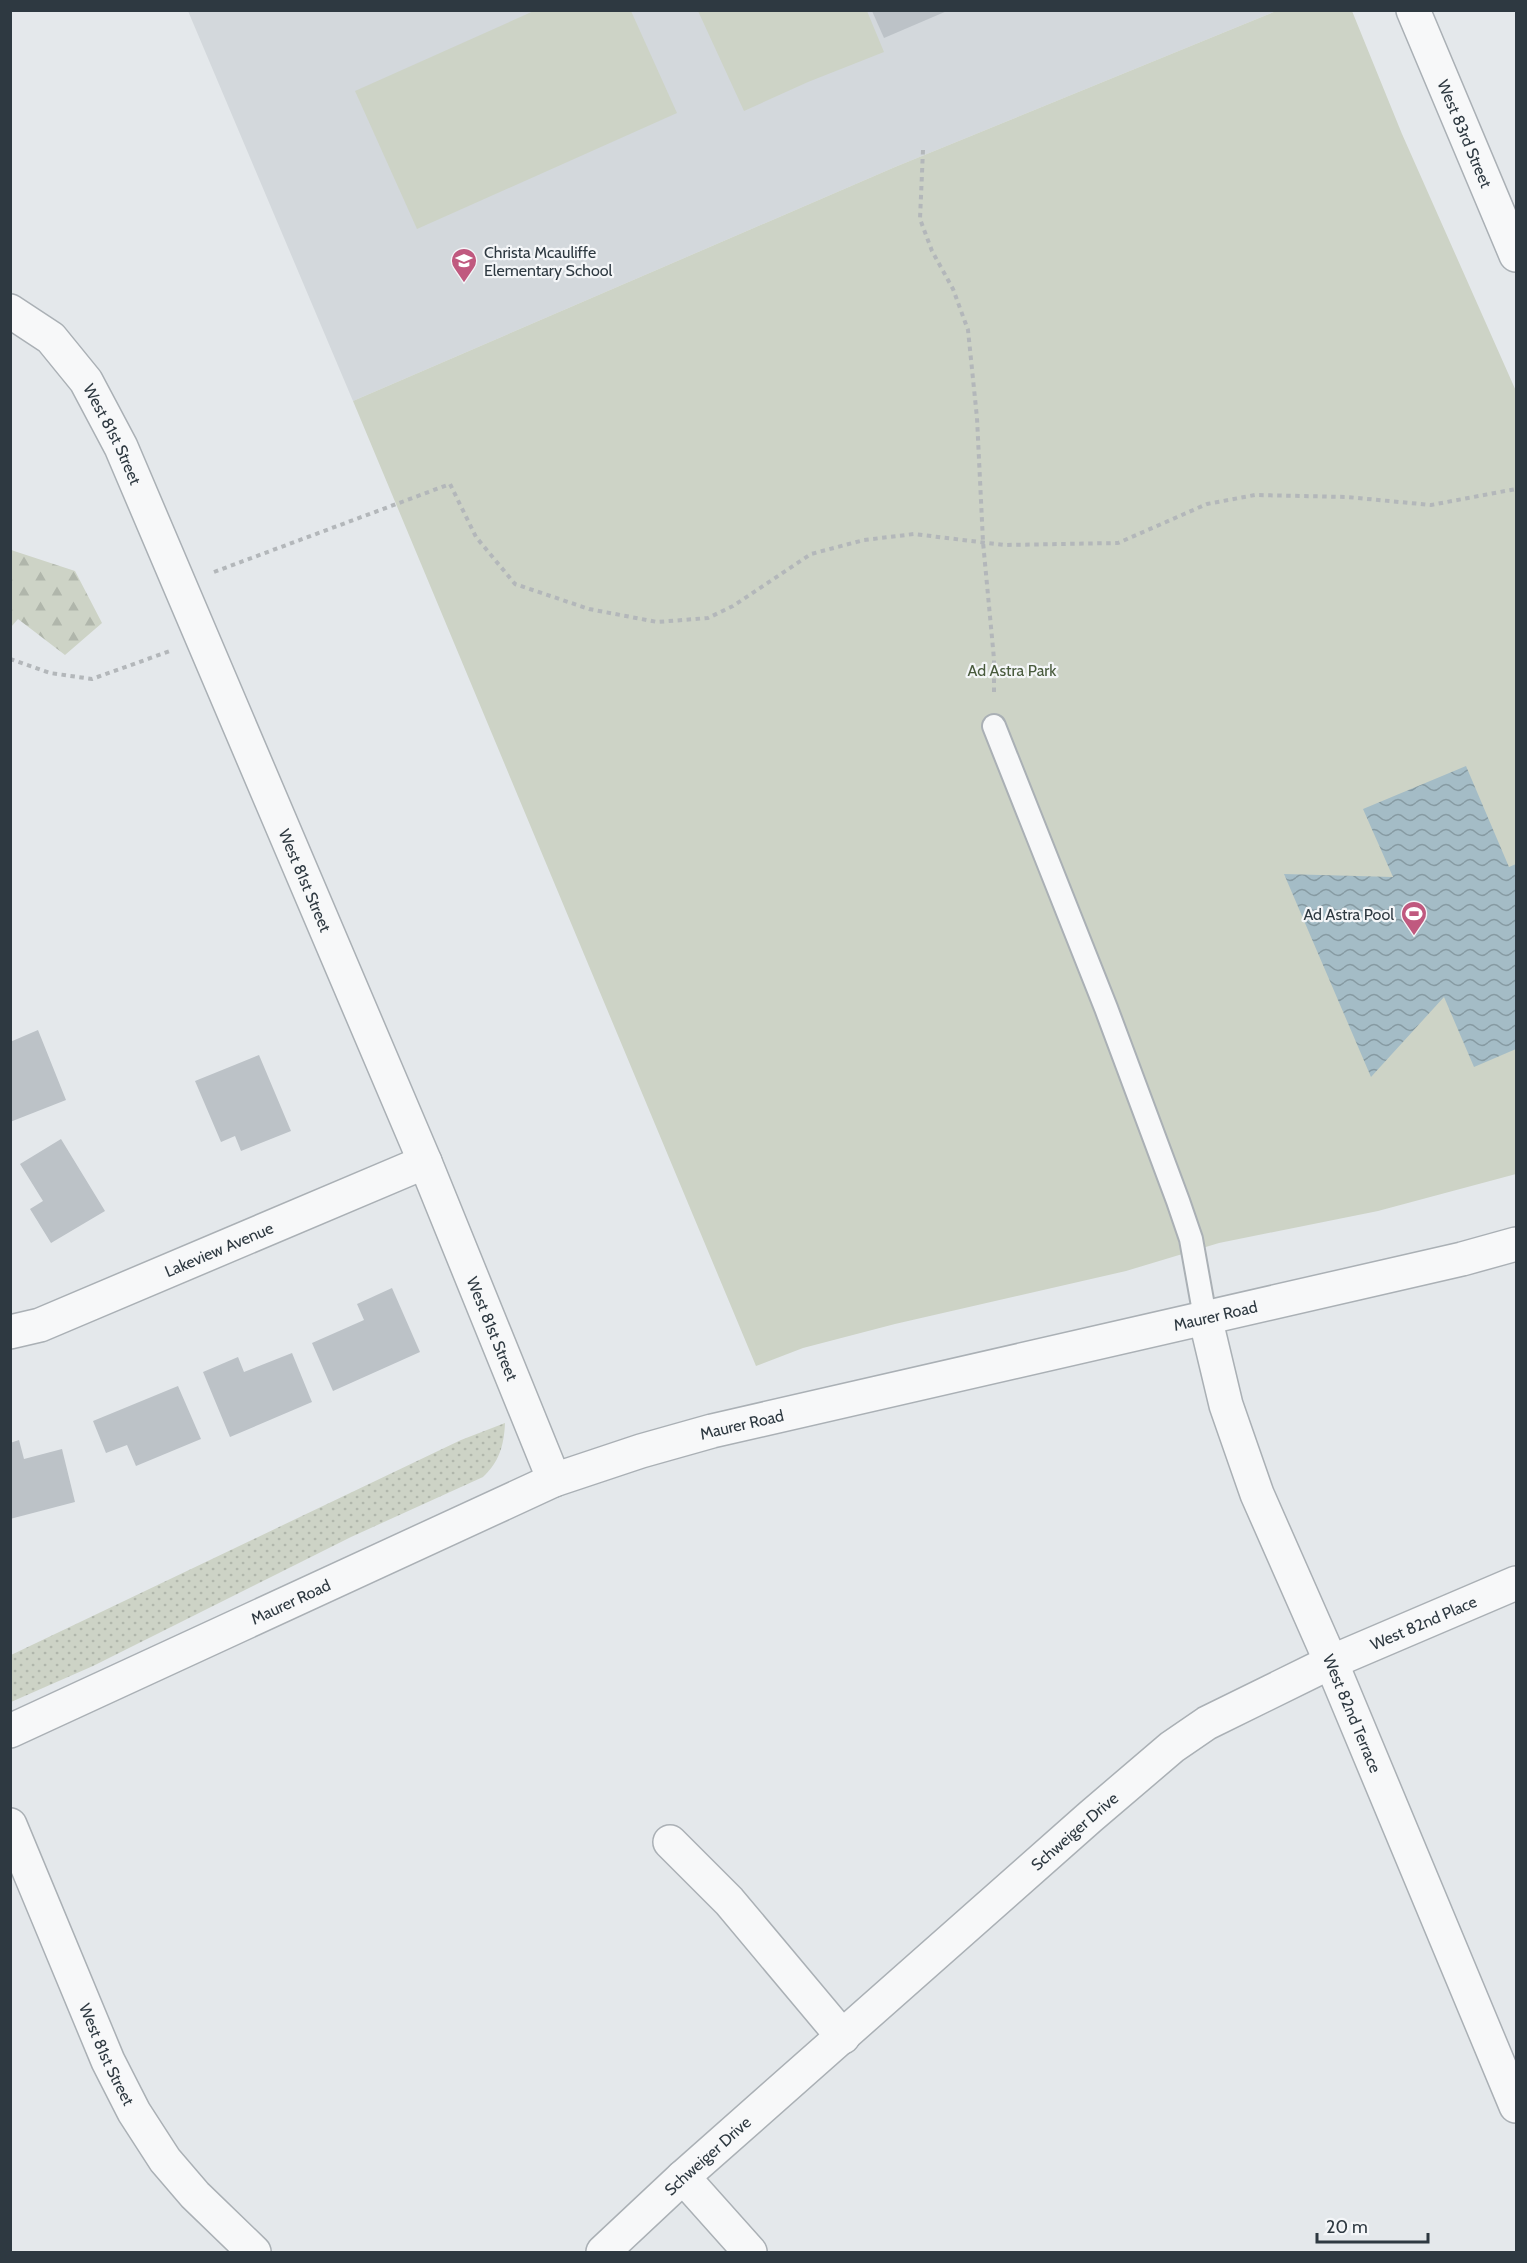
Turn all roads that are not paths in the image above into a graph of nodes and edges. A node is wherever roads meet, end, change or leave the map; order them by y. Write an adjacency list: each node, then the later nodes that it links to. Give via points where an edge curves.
1 (1413, 10): 2 (street, West 83rd Street)
2 (1516, 255)
3 (10, 311): 5 (street, West 81st Street, via 51,338 86,381 121,447)
4 (994, 726): 7 (lane, via 1178,1201 1191,1239)
5 (425, 1161): 8 (street, Lakeview Avenue, via 40,1325); 9 (street, West 81st Street)
6 (1516, 1244): 7 (street, Maurer Road)
7 (1205, 1317): 9 (street, Maurer Road, via 712,1431); 11 (street, West 82nd Terrace, via 1226,1405 1257,1494)
8 (10, 1332)
9 (554, 1480): 12 (street, Maurer Road)
10 (1516, 1583): 11 (street, West 82nd Place)
11 (1331, 1662): 15 (street, Schweiger Drive, via 1207,1724 1172,1747); 16 (street, West 82nd Terrace)
12 (10, 1731)
13 (10, 1825): 18 (street, West 81st Street, via 108,2061 134,2112 165,2160)
14 (670, 1842): 15 (street, via 729,1901)
15 (843, 2037): 17 (street, Schweiger Drive)
16 (1516, 2106)
17 (683, 2177): 19 (street, Schweiger Drive); 20 (street)
18 (254, 2253)
19 (603, 2253)
20 (750, 2253)

